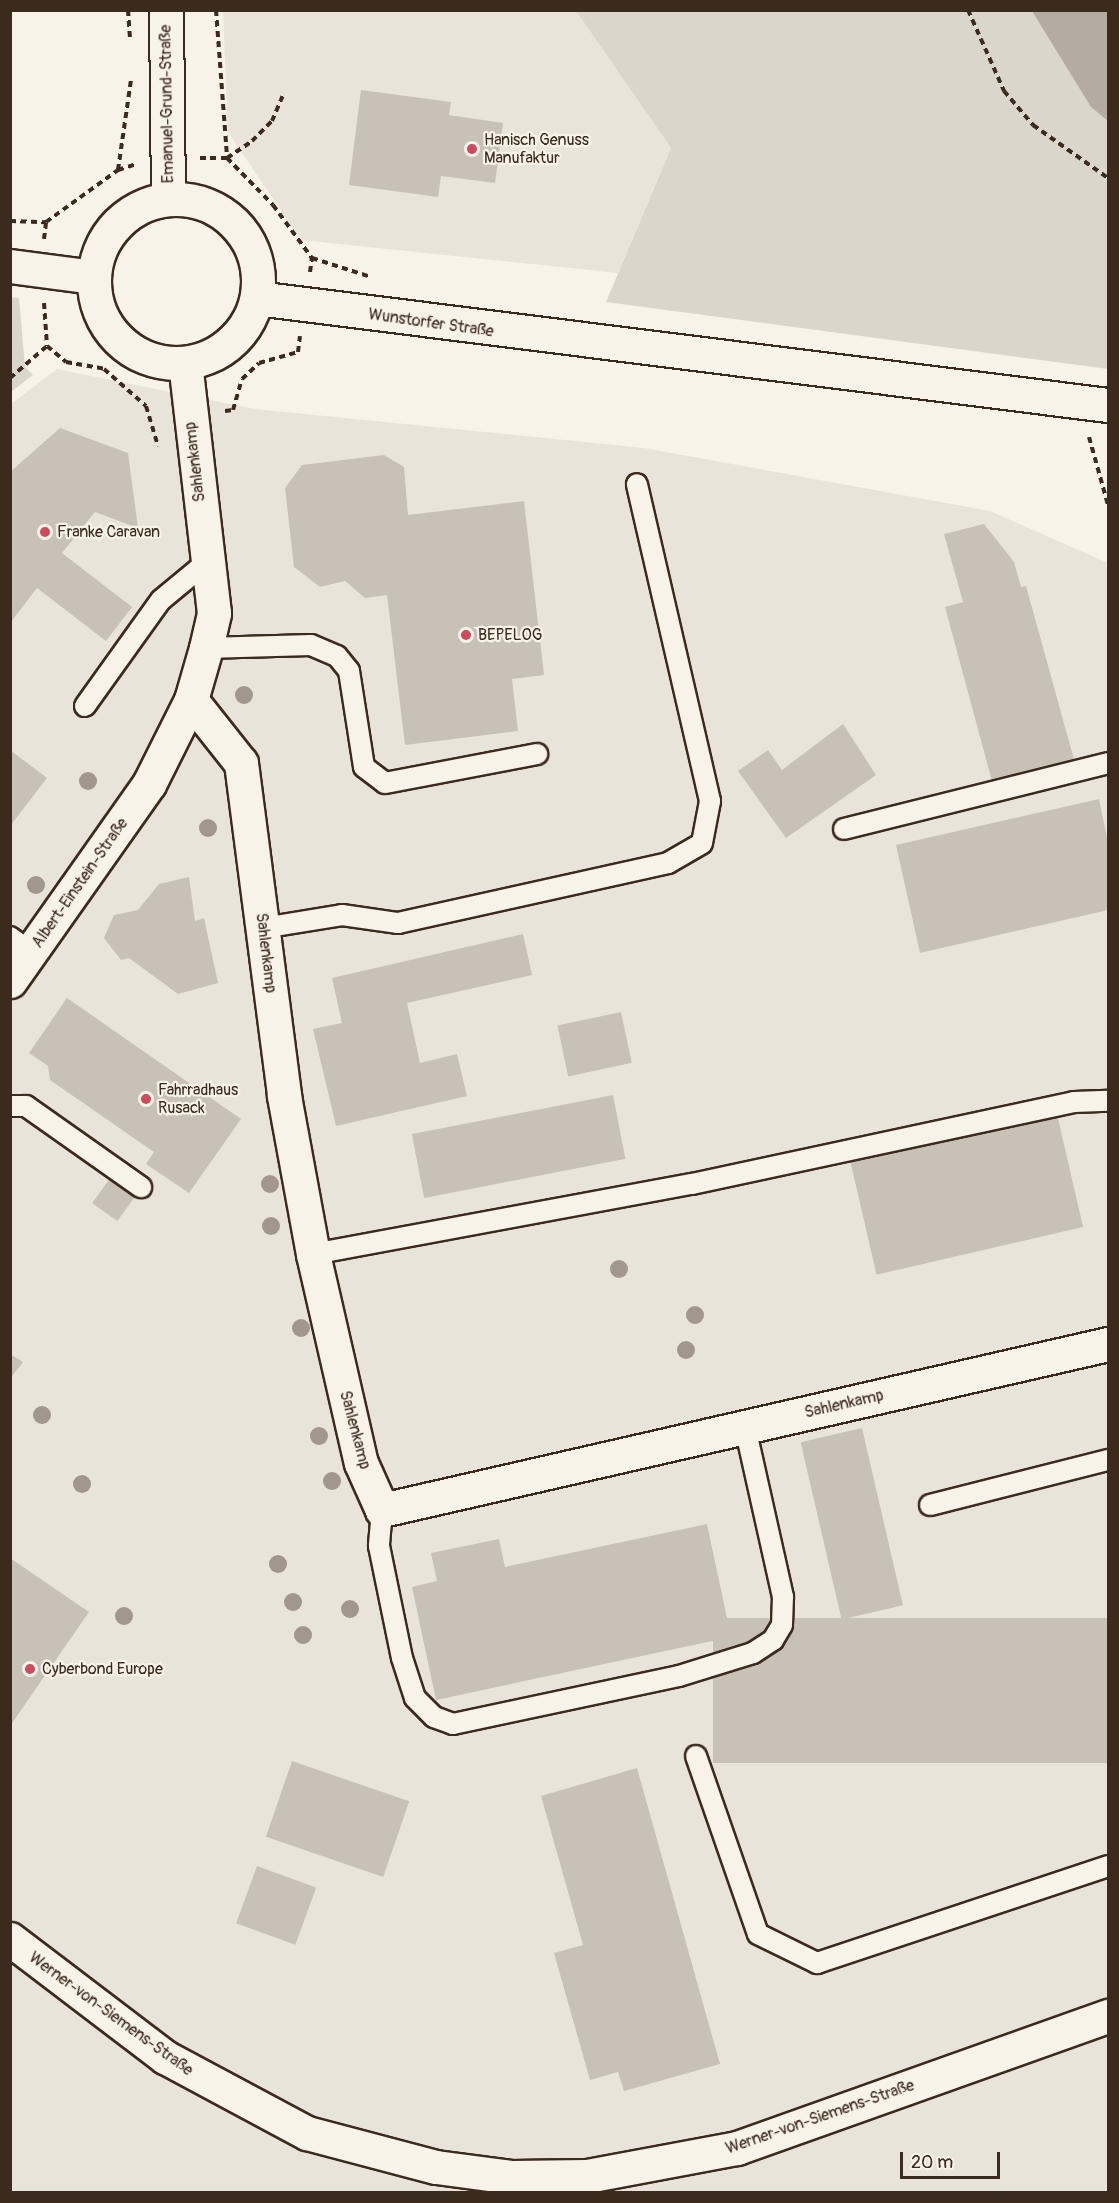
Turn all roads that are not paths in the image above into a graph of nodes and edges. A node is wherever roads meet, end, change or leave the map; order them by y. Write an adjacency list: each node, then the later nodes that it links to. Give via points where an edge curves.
1 (166, 10): 2 (street, Emanuel-Grund-Straße)
2 (168, 198): 4 (street, via 125,216 97,254); 5 (street, via 194,200 238,226 252,248)
3 (26, 268): 4 (street)
4 (93, 278): 6 (street, via 97,306 110,331 130,350 156,362)
5 (257, 298): 6 (street, via 232,343); 7 (street, Wunstorfer Straße, via 605,346)
6 (185, 364): 9 (street, Sahlenkamp)
7 (1094, 404)
8 (637, 484): 17 (lane, via 710,801 702,843 668,863 398,923 342,915)
9 (207, 562): 10 (street, Sahlenkamp, via 213,613); 12 (lane, via 161,600)
10 (206, 648): 11 (street, Sahlenkamp); 13 (lane, via 311,645 337,656 350,671 364,767 386,783)
11 (191, 700): 15 (street, Sahlenkamp); 17 (street, Sahlenkamp, via 241,763)
12 (85, 706)
13 (537, 754)
14 (1108, 763): 16 (lane)
15 (149, 784): 18 (street, Albert-Einstein-Straße)
16 (844, 829)
17 (263, 928): 23 (street, Sahlenkamp, via 284,1096)
18 (21, 945): 19 (street, Albert-Einstein-Straße)
19 (10, 981)
20 (1108, 1101): 23 (lane, via 1074,1102 692,1184)
21 (10, 1106): 22 (lane, via 26,1106)
22 (141, 1187)
23 (314, 1254): 28 (street, Sahlenkamp, via 361,1463)
24 (1108, 1344): 25 (street, Sahlenkamp)
25 (745, 1427): 28 (street, Sahlenkamp); 28 (lane, via 783,1597 782,1625 773,1640 753,1653 679,1676 453,1724 434,1717 415,1698 402,1658 380,1546)
26 (1108, 1460): 27 (lane)
27 (930, 1505)
28 (382, 1510)
29 (696, 1756): 30 (lane, via 758,1934 818,1963)
30 (1108, 1866)
31 (10, 1939): 32 (street, Werner-von-Siemens-Straße, via 165,2057 307,2133 436,2167 512,2177 587,2176 737,2148)
32 (1108, 2016)

